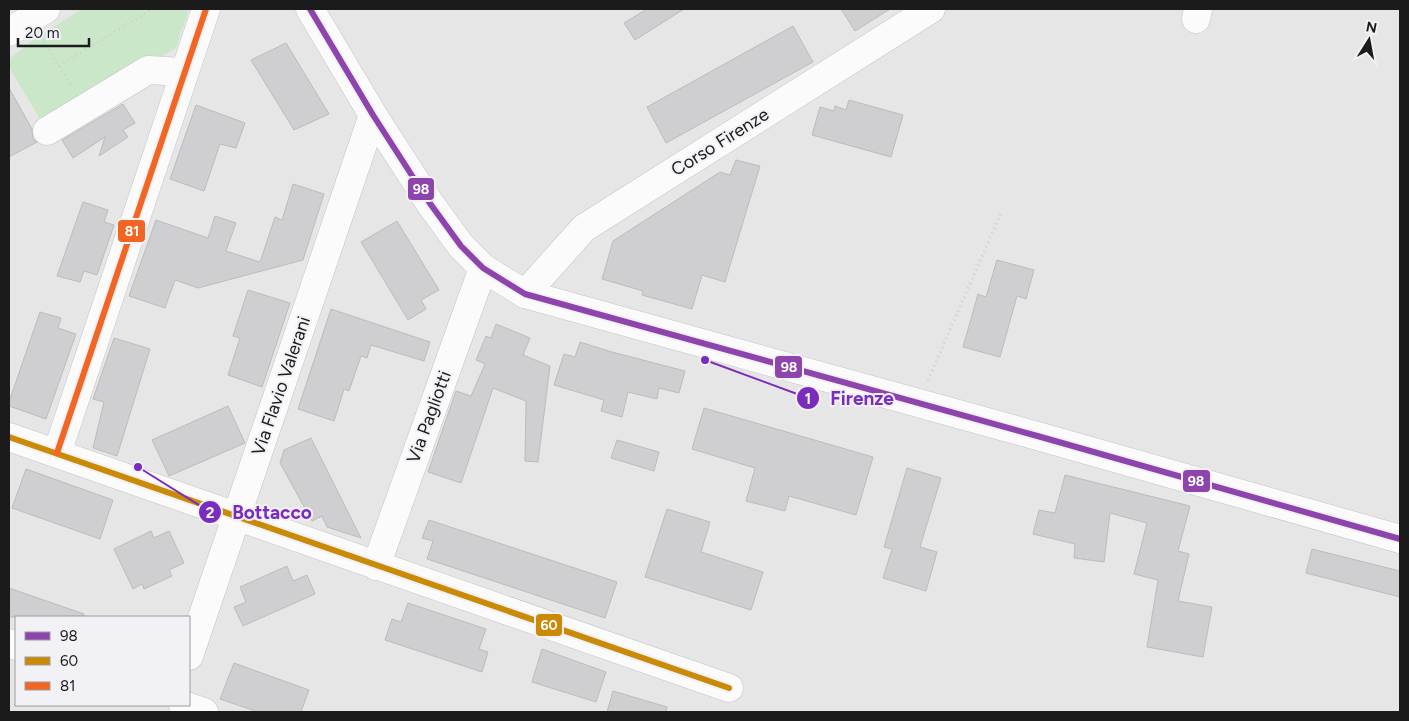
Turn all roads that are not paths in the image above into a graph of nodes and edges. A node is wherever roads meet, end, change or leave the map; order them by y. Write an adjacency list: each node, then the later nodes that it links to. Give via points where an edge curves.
1 (206, 9): 4 (street)
2 (310, 9): 5 (street)
3 (931, 9): 8 (street, Corso Firenze, via 584,228)
4 (184, 72): 6 (street, via 148,70); 10 (street)
5 (373, 115): 7 (street, via 429,202 461,246); 11 (street, Via Flavio Valerani)
6 (47, 131)
7 (482, 268): 8 (street); 13 (street, Via Pagliotti)
8 (525, 294): 12 (street)
9 (9, 437): 10 (street)
10 (57, 454): 11 (street)
11 (236, 516): 13 (street); 14 (street, Via Flavio Valerani)
12 (1400, 540)
13 (376, 566): 15 (street)
14 (190, 653)
15 (729, 688)
16 (186, 706): 17 (street)
17 (204, 712)

